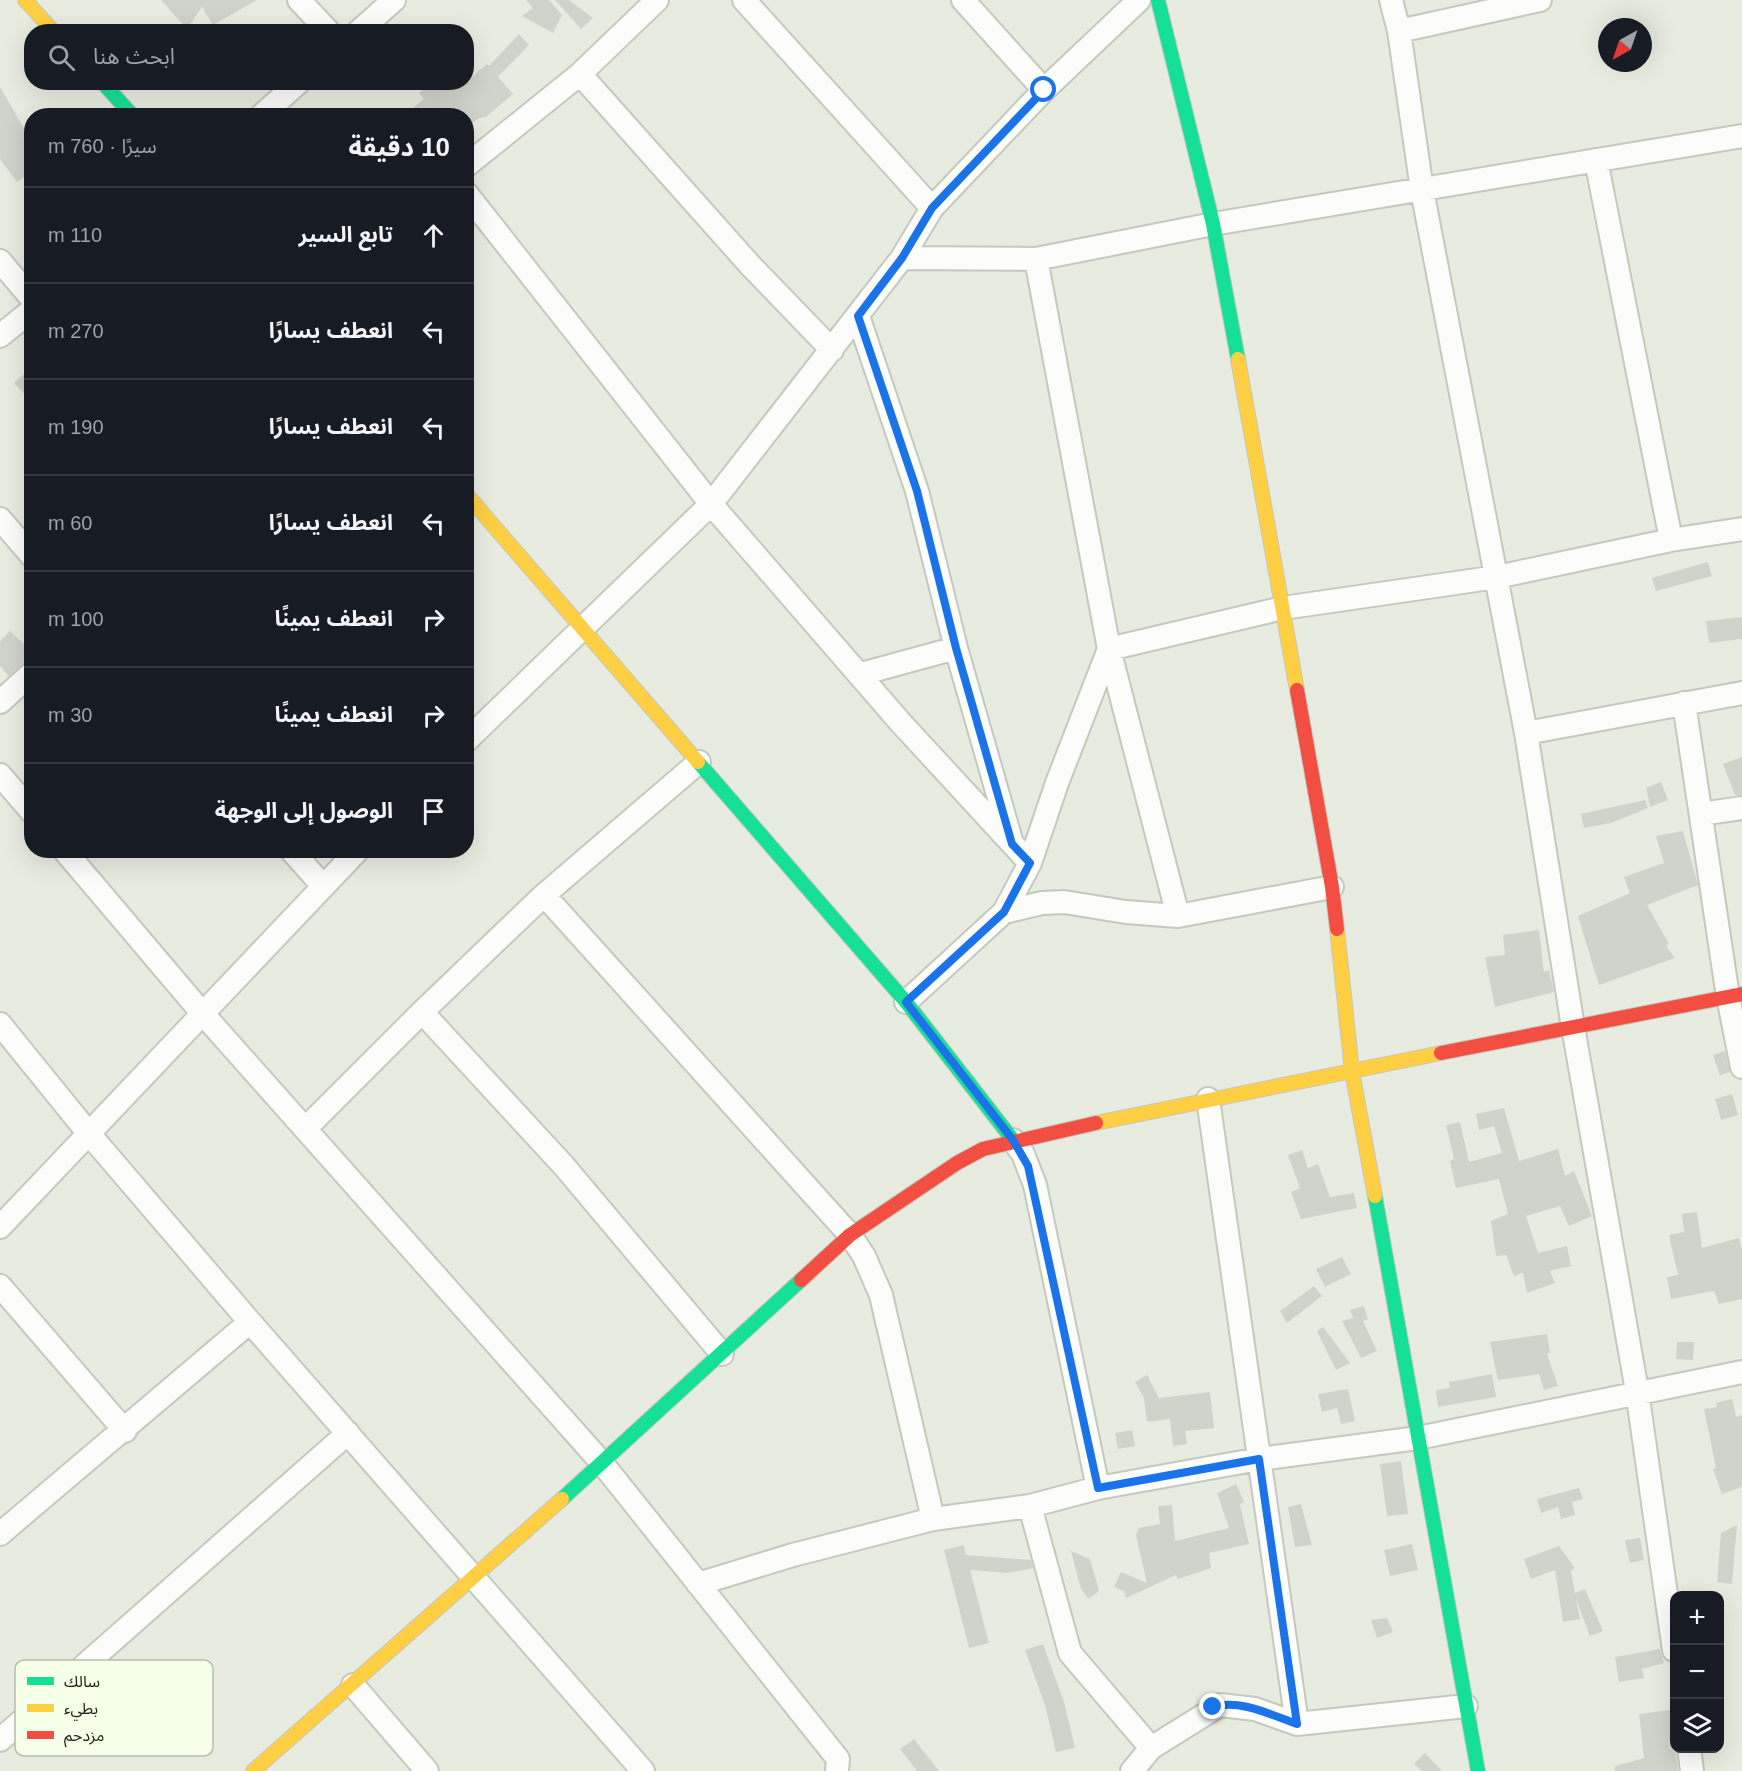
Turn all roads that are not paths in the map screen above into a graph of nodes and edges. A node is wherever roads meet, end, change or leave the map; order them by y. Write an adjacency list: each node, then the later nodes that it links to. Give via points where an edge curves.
1 (25, 0): 11 (street)
2 (299, 0): 12 (street)
3 (394, 0): 13 (street)
4 (657, 0): 15 (street)
5 (744, 0): 26 (street)
6 (963, 0): 18 (street)
7 (1139, 0): 18 (street)
8 (1158, 0): 27 (street)
9 (1391, 0): 14 (street)
10 (1540, 0): 14 (street)
11 (47, 24)
12 (322, 24)
13 (367, 24)
14 (1399, 32): 24 (street)
15 (579, 74): 22 (street); 35 (street, via 750,266)
16 (109, 90): 19 (street)
17 (290, 90): 20 (street)
18 (1044, 90): 26 (street)
19 (126, 108)
20 (270, 108)
21 (1742, 136): 23 (street)
22 (474, 159)
23 (1596, 160): 24 (street); 40 (street)
24 (1422, 190): 27 (street); 42 (street)
25 (474, 202): 37 (street)
26 (932, 208): 28 (street)
27 (1213, 224): 29 (street); 43 (street)
28 (902, 258): 29 (street); 33 (street)
29 (1036, 259): 46 (street)
30 (0, 261): 31 (street)
31 (24, 290)
32 (24, 316): 34 (street)
33 (858, 316): 35 (street); 45 (street, via 917,491)
34 (0, 336)
35 (832, 350): 37 (street)
36 (474, 503): 44 (street)
37 (711, 504): 44 (street); 47 (street)
38 (0, 519): 41 (street)
39 (1742, 529): 40 (street)
40 (1671, 540): 42 (street)
41 (24, 547)
42 (1497, 577): 43 (street); 53 (street)
43 (1284, 608): 46 (street); 65 (street)
44 (583, 627): 52 (street); 54 (street)
45 (956, 648): 47 (street); 59 (street)
46 (1108, 649): 63 (street); 68 (street)
47 (861, 674): 59 (street)
48 (24, 680): 50 (street)
49 (1742, 693): 51 (street)
50 (0, 702)
51 (1684, 703): 53 (street); 58 (street)
52 (474, 733)
53 (1526, 733): 74 (street)
54 (699, 762): 66 (street); 70 (street)
55 (0, 775): 56 (street)
56 (24, 803)
57 (1742, 808): 58 (street)
58 (1701, 814): 69 (street)
59 (1012, 844): 63 (street)
60 (71, 858): 72 (street)
61 (298, 858): 64 (street)
62 (350, 858): 64 (street)
63 (1030, 863): 67 (street)
64 (323, 886): 72 (street)
65 (1332, 887): 68 (street); 76 (street)
66 (544, 895): 71 (street); 82 (street)
67 (1004, 912): 68 (street, via 1064,902); 70 (street)
68 (1178, 916)
69 (1735, 995): 74 (street); 75 (street)
70 (906, 1002): 80 (street)
71 (422, 1012): 78 (street); 85 (street, via 564,1166)
72 (203, 1014): 78 (street); 79 (street)
73 (0, 1024): 79 (street)
74 (1573, 1027): 76 (street); 87 (street)
75 (1742, 1067)
76 (1352, 1071): 77 (street); 90 (street)
77 (1208, 1099): 80 (street); 91 (street)
78 (306, 1128): 92 (street)
79 (90, 1135): 81 (street); 84 (street)
80 (1013, 1140): 82 (street, via 957,1163); 93 (street, via 1035,1185)
81 (0, 1227)
82 (850, 1235): 85 (street); 95 (street, via 881,1295)
83 (0, 1286): 88 (street)
84 (250, 1322): 88 (street); 89 (street)
85 (722, 1354): 92 (street)
86 (1742, 1372): 87 (street)
87 (1637, 1391): 90 (street); 99 (street)
88 (125, 1431): 96 (street)
89 (348, 1433): 97 (street); 100 (street)
90 (1418, 1438): 91 (street); 102 (street)
91 (1259, 1459): 93 (street); 103 (street)
92 (603, 1463): 97 (street); 98 (street)
93 (1098, 1488): 94 (street)
94 (1030, 1506): 95 (street); 106 (street, via 1070,1653)
95 (933, 1519): 98 (street)
96 (0, 1533)
97 (476, 1577): 101 (street); 110 (street)
98 (698, 1584): 111 (street, via 838,1760)
99 (1673, 1645)
100 (91, 1660)
101 (353, 1685): 108 (street); 109 (street)
102 (1466, 1706): 103 (street); 113 (street)
103 (1297, 1724): 106 (street, via 1255,1709 1220,1705)
104 (15, 1727): 105 (street)
105 (0, 1740)
106 (1151, 1748): 112 (street)
107 (1690, 1753): 114 (street)
108 (253, 1771)
109 (427, 1771)
110 (643, 1771)
111 (837, 1771)
112 (1132, 1771)
113 (1478, 1771)
114 (1692, 1771)

